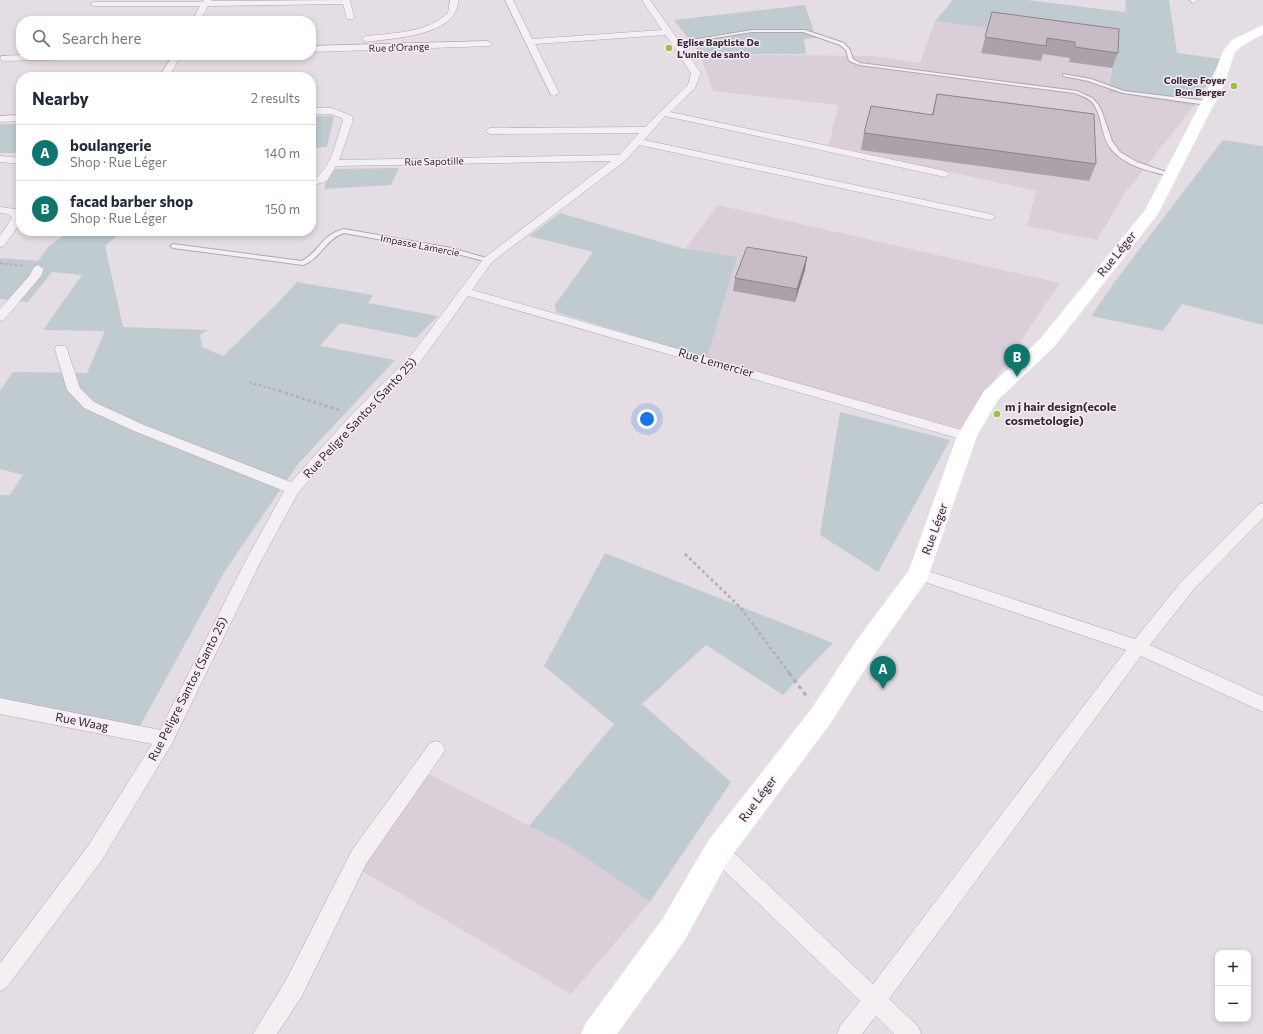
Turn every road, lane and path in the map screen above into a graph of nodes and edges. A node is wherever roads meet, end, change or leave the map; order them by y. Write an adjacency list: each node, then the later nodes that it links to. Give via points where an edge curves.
1 (346, 0): 5 (street); 8 (street)
2 (454, 0): 13 (street, via 455,8 444,22 423,30 362,40)
3 (508, 0): 11 (street)
4 (646, 0): 10 (street, Rue Peligre Santos (Santo 25))
5 (207, 2): 6 (street); 7 (street)
6 (94, 4)
7 (199, 16)
8 (350, 17)
9 (1263, 29): 21 (street, Rue Léger, via 1237,43 1229,51)
10 (672, 37): 11 (street); 23 (street, Rue Peligre Santos (Santo 25), via 696,73 692,86); 34 (lane, via 752,31 804,31 842,44 848,50 851,60 859,64 1075,92 1092,100 1097,106 1109,140 1117,152 1149,168)
11 (530, 42): 20 (street)
12 (488, 44): 13 (street, Rue d'Orange)
13 (347, 48): 14 (street, Rue d'Orange)
14 (316, 49)
15 (4, 58): 16 (street)
16 (16, 58)
17 (174, 60): 18 (street)
18 (167, 72)
19 (1065, 76): 21 (lane, via 1089,80 1123,92)
20 (554, 93)
21 (1206, 103): 34 (street, Rue Léger)
22 (316, 111): 32 (street, via 332,111 347,116 348,121)
23 (663, 113): 26 (street, Rue Peligre Santos (Santo 25)); 33 (street)
24 (16, 118): 25 (street)
25 (0, 119)
26 (648, 130): 27 (street); 28 (street, Rue Peligre Santos (Santo 25))
27 (490, 131)
28 (637, 142): 29 (street, Rue Peligre Santos (Santo 25)); 38 (street)
29 (622, 158): 32 (street, Rue Sapotille); 42 (street, Rue Peligre Santos (Santo 25))
30 (0, 159): 31 (street)
31 (16, 161)
32 (333, 163): 35 (street, via 323,179)
33 (945, 174)
34 (1170, 174): 50 (street, Rue Léger, via 1152,211 1047,343 992,396)
35 (316, 182)
36 (0, 210): 37 (street)
37 (16, 212)
38 (990, 217)
39 (16, 221): 40 (street)
40 (0, 244)
41 (173, 246): 42 (lane, Impasse Lamercie, via 303,263 313,258 331,234 344,231 451,250)
42 (488, 260): 45 (street, Rue Peligre Santos (Santo 25))
43 (0, 263): 44 (path)
44 (38, 269): 46 (street, via 35,276)
45 (466, 292): 49 (street, Rue Peligre Santos (Santo 25), via 414,362); 50 (street, Rue Lemercier)
46 (0, 316)
47 (61, 349): 51 (street, via 74,390 89,405 139,428)
48 (249, 382): 49 (path)
49 (358, 416): 51 (street, Rue Peligre Santos (Santo 25))
50 (967, 436): 54 (street, Rue Léger)
51 (293, 489): 59 (street, Rue Peligre Santos (Santo 25), via 252,564)
52 (1263, 508): 55 (street, via 1188,584)
53 (685, 554): 58 (path, via 740,607)
54 (919, 574): 55 (street); 58 (street, Rue Léger)
55 (1138, 647): 56 (street); 63 (street)
56 (1263, 704)
57 (0, 706): 59 (street, Rue Waag)
58 (821, 716): 61 (street, Rue Léger)
59 (165, 739): 62 (street, Rue Peligre Santos (Santo 25), via 95,853)
60 (436, 749): 64 (street, via 359,856 294,988)
61 (718, 851): 63 (street); 65 (street, Rue Léger, via 674,929)
62 (0, 980)
63 (874, 1001): 66 (street); 67 (street)
64 (264, 1034)
65 (597, 1034)
66 (848, 1034)
67 (910, 1034)

